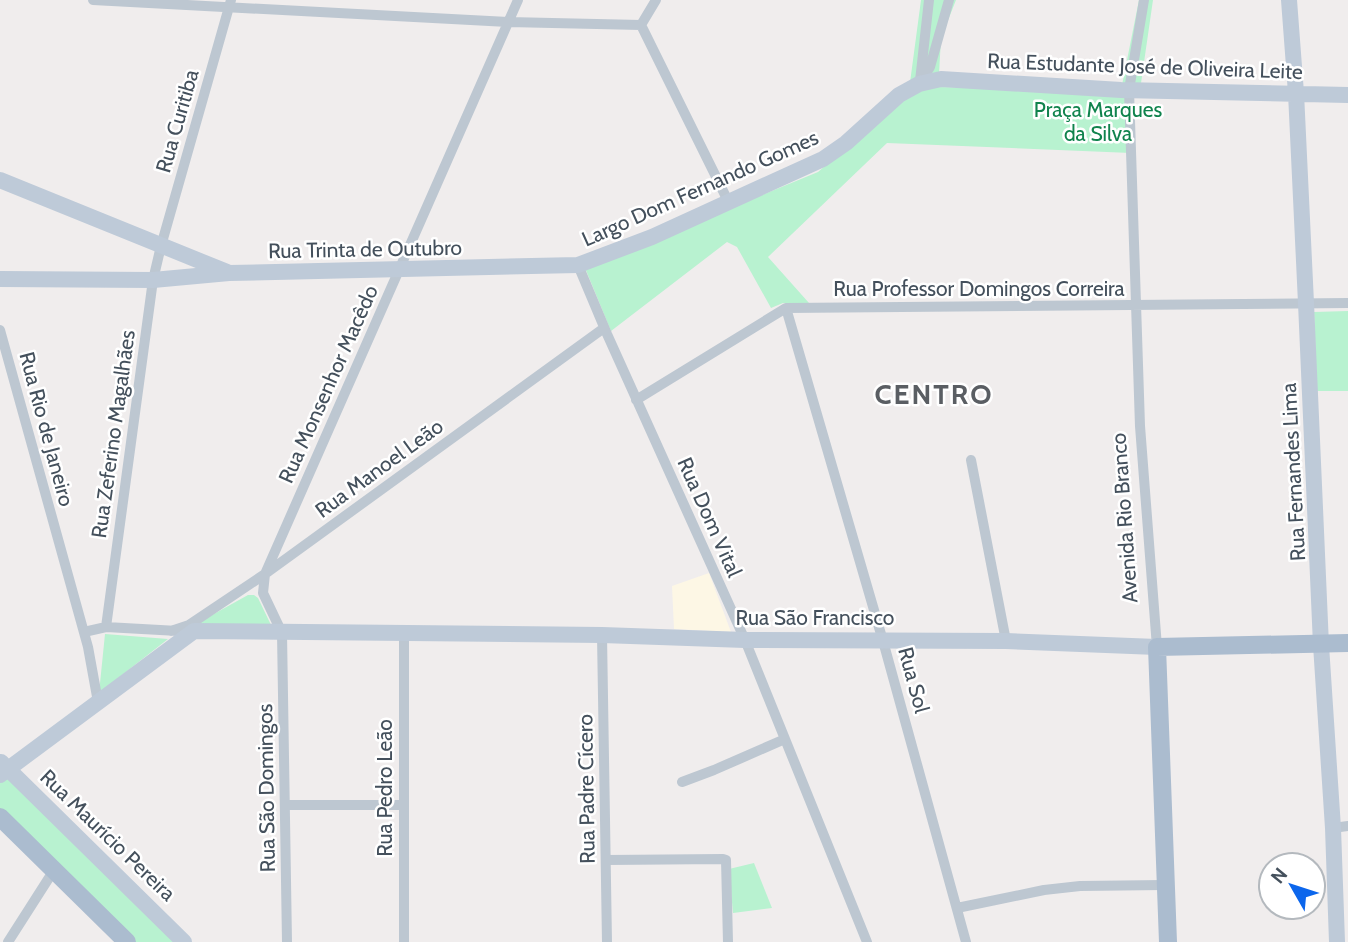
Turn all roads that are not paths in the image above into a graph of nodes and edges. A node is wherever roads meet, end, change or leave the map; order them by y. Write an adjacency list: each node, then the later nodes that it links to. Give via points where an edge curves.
1 (93, 0): 8 (street)
2 (518, 0): 9 (street, Rua Monsenhor Macêdo)
3 (656, 0): 10 (street)
4 (929, 0): 12 (street)
5 (949, 0): 12 (street, via 930,66)
6 (1144, 0): 13 (street, Avenida Rio Branco)
7 (1289, 0): 14 (street, Rua Fernandes Lima)
8 (230, 4): 9 (street); 18 (street, Rua Curitiba)
9 (508, 22): 10 (street); 20 (street, Rua Monsenhor Macêdo)
10 (641, 25): 17 (street)
11 (941, 79): 12 (street, Largo Dom Fernando Gomes); 13 (street, Rua Estudante José de Oliveira Leite)
12 (919, 84): 17 (street, Largo Dom Fernando Gomes, via 899,94 823,159)
13 (1129, 90): 14 (street, Rua Estudante José de Oliveira Leite); 26 (street, Avenida Rio Branco)
14 (1296, 93): 15 (street, Rua Estudante José de Oliveira Leite); 24 (street, Rua Fernandes Lima)
15 (1348, 95)
16 (0, 180): 18 (street)
17 (729, 203): 19 (street, Largo Dom Fernando Gomes)
18 (161, 246): 21 (street); 23 (street, Rua Zeferino Magalhães)
19 (578, 265): 20 (street, Rua Trinta de Outubro); 28 (street, Rua Dom Vital)
20 (400, 270): 21 (street, Rua Trinta de Outubro); 32 (street, Rua Monsenhor Macêdo)
21 (229, 273): 23 (street, Rua Trinta de Outubro)
22 (0, 279): 23 (street, Rua Trinta de Outubro)
23 (153, 280): 33 (street, Rua Zeferino Magalhães)
24 (1306, 303): 25 (street, Rua Professor Domingos Correira); 26 (street, Rua Professor Domingos Correira); 44 (street, Rua Fernandes Lima)
25 (1348, 303)
26 (1136, 306): 27 (street, Rua Professor Domingos Correira); 45 (street, Avenida Rio Branco)
27 (786, 308): 30 (street); 41 (street, Rua Sol)
28 (604, 328): 30 (street, Rua Dom Vital); 32 (street, Rua Manoel Leão)
29 (0, 330): 36 (street, Rua Rio de Janeiro)
30 (636, 400): 40 (street, Rua Dom Vital)
31 (971, 460): 42 (street)
32 (265, 574): 34 (street, Rua Manoel Leão, via 189,625); 37 (street, Rua Monsenhor Macêdo, via 263,593)
33 (106, 627): 34 (street); 36 (street)
34 (171, 631): 35 (street)
35 (194, 631): 37 (street, Rua São Francisco); 46 (street)
36 (84, 632): 46 (street, Rua Rio de Janeiro)
37 (282, 633): 38 (street, Rua São Francisco); 50 (street, Rua São Domingos)
38 (404, 633): 39 (street, Rua São Francisco); 51 (street, Rua Pedro Leão)
39 (602, 635): 40 (street, Rua São Francisco); 54 (street, Rua Padre Cícero)
40 (745, 640): 41 (street, Rua São Francisco); 47 (street, Rua Dom Vital)
41 (883, 641): 42 (street, Rua São Francisco); 57 (street, Rua Sol)
42 (1006, 641): 45 (street, Rua São Francisco)
43 (1348, 643): 44 (main road, Rua São Francisco)
44 (1321, 645): 45 (main road, Rua São Francisco); 53 (street, Rua Fernandes Lima)
45 (1157, 647): 56 (main road, Avenida Rio Branco)
46 (98, 702): 48 (street)
47 (785, 738): 49 (street); 65 (street, Rua Dom Vital)
48 (3, 769): 60 (street, Rua Maurício Pereira)
49 (682, 782)
50 (286, 805): 51 (street); 61 (street, Rua São Domingos)
51 (403, 805): 62 (street, Rua Pedro Leão)
52 (0, 817): 55 (main road)
53 (1341, 827): 68 (street, Rua Fernandes Lima)
54 (607, 860): 63 (street, Rua Padre Cícero); 64 (street, via 726,860)
55 (54, 870): 58 (street); 59 (main road)
56 (1164, 885): 57 (street, via 1044,890); 67 (main road, Avenida Rio Branco)
57 (957, 908): 66 (street, Rua Sol)
58 (8, 942)
59 (127, 942)
60 (184, 942)
61 (287, 942)
62 (404, 942)
63 (607, 942)
64 (728, 942)
65 (866, 942)
66 (965, 942)
67 (1168, 942)
68 (1337, 942)

